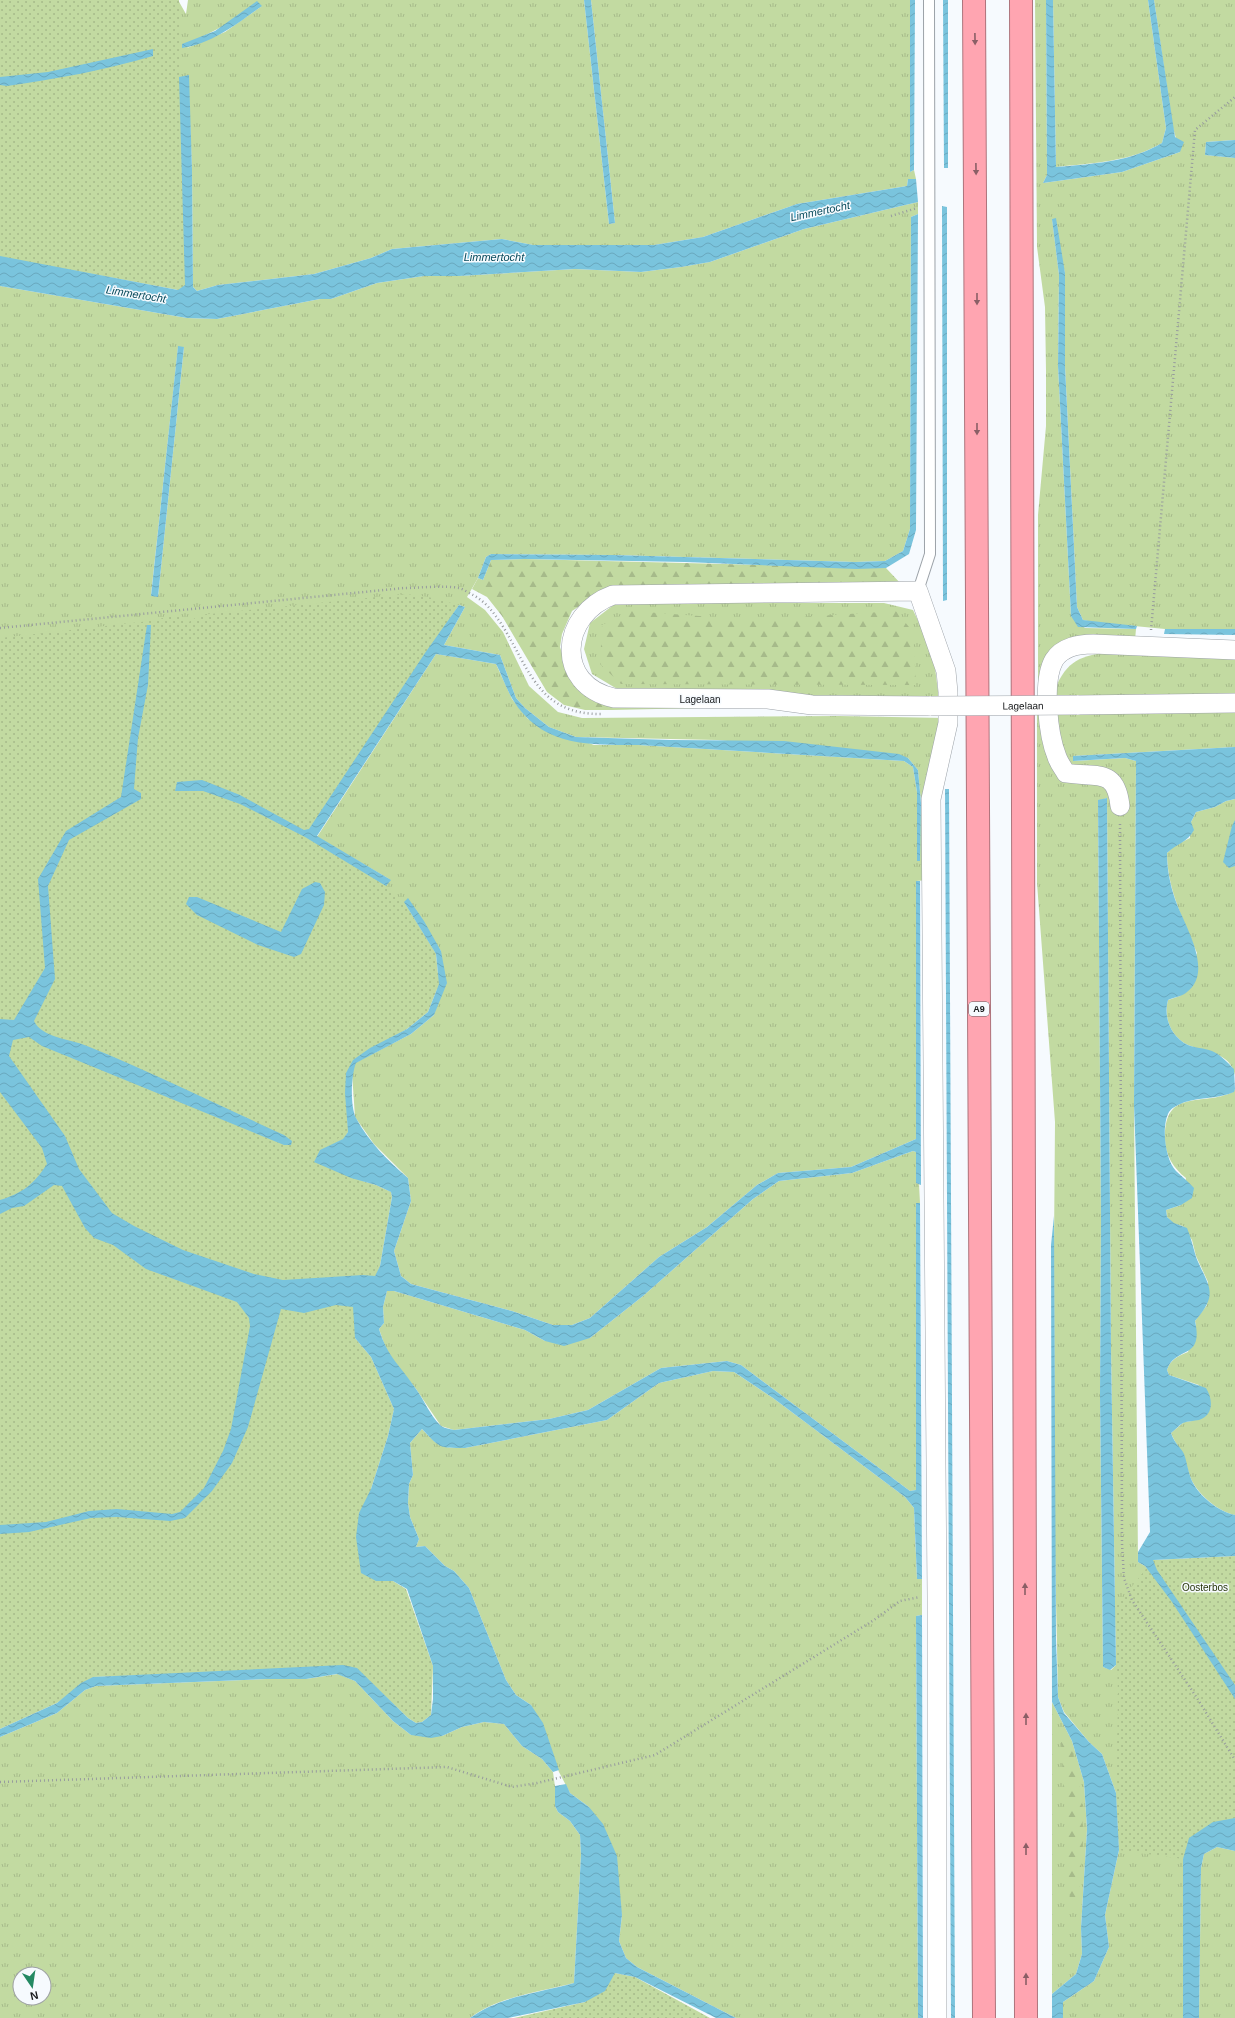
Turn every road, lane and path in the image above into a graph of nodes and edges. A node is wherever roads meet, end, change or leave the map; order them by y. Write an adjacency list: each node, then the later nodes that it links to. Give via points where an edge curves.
1 (929, 0): 5 (lane)
2 (974, 0): 18 (highway, A9, one-way to 18)
3 (1021, 0): 19 (highway, one-way to 3)
4 (1235, 97): 9 (path, via 1195,130)
5 (929, 206): 6 (path); 7 (lane, via 930,554)
6 (891, 216)
7 (918, 591): 11 (street, Lagelaan, bridge, via 613,595 591,606 577,624 572,635 573,665 577,676 587,687 614,698 768,699 812,705 931,706); 14 (street, via 946,671 948,692 948,723 931,799)
8 (0, 628): 12 (path, via 404,588 459,588 479,598 492,609 535,683 548,698 573,711)
9 (1150, 646): 10 (street); 13 (street, via 1081,644 1062,652 1054,659 1048,680 1050,728 1062,767 1066,773 1097,774 1107,778 1116,786)
10 (1235, 650)
11 (1235, 703)
12 (608, 714)
13 (1120, 806): 15 (path, via 1124,1578 1132,1600 1147,1626 1197,1698)
14 (937, 1596): 16 (path, via 900,1600 874,1620 655,1755 537,1783 512,1787 447,1767); 17 (street)
15 (1235, 1760)
16 (0, 1782)
17 (937, 2018)
18 (984, 2018)
19 (1026, 2018)

